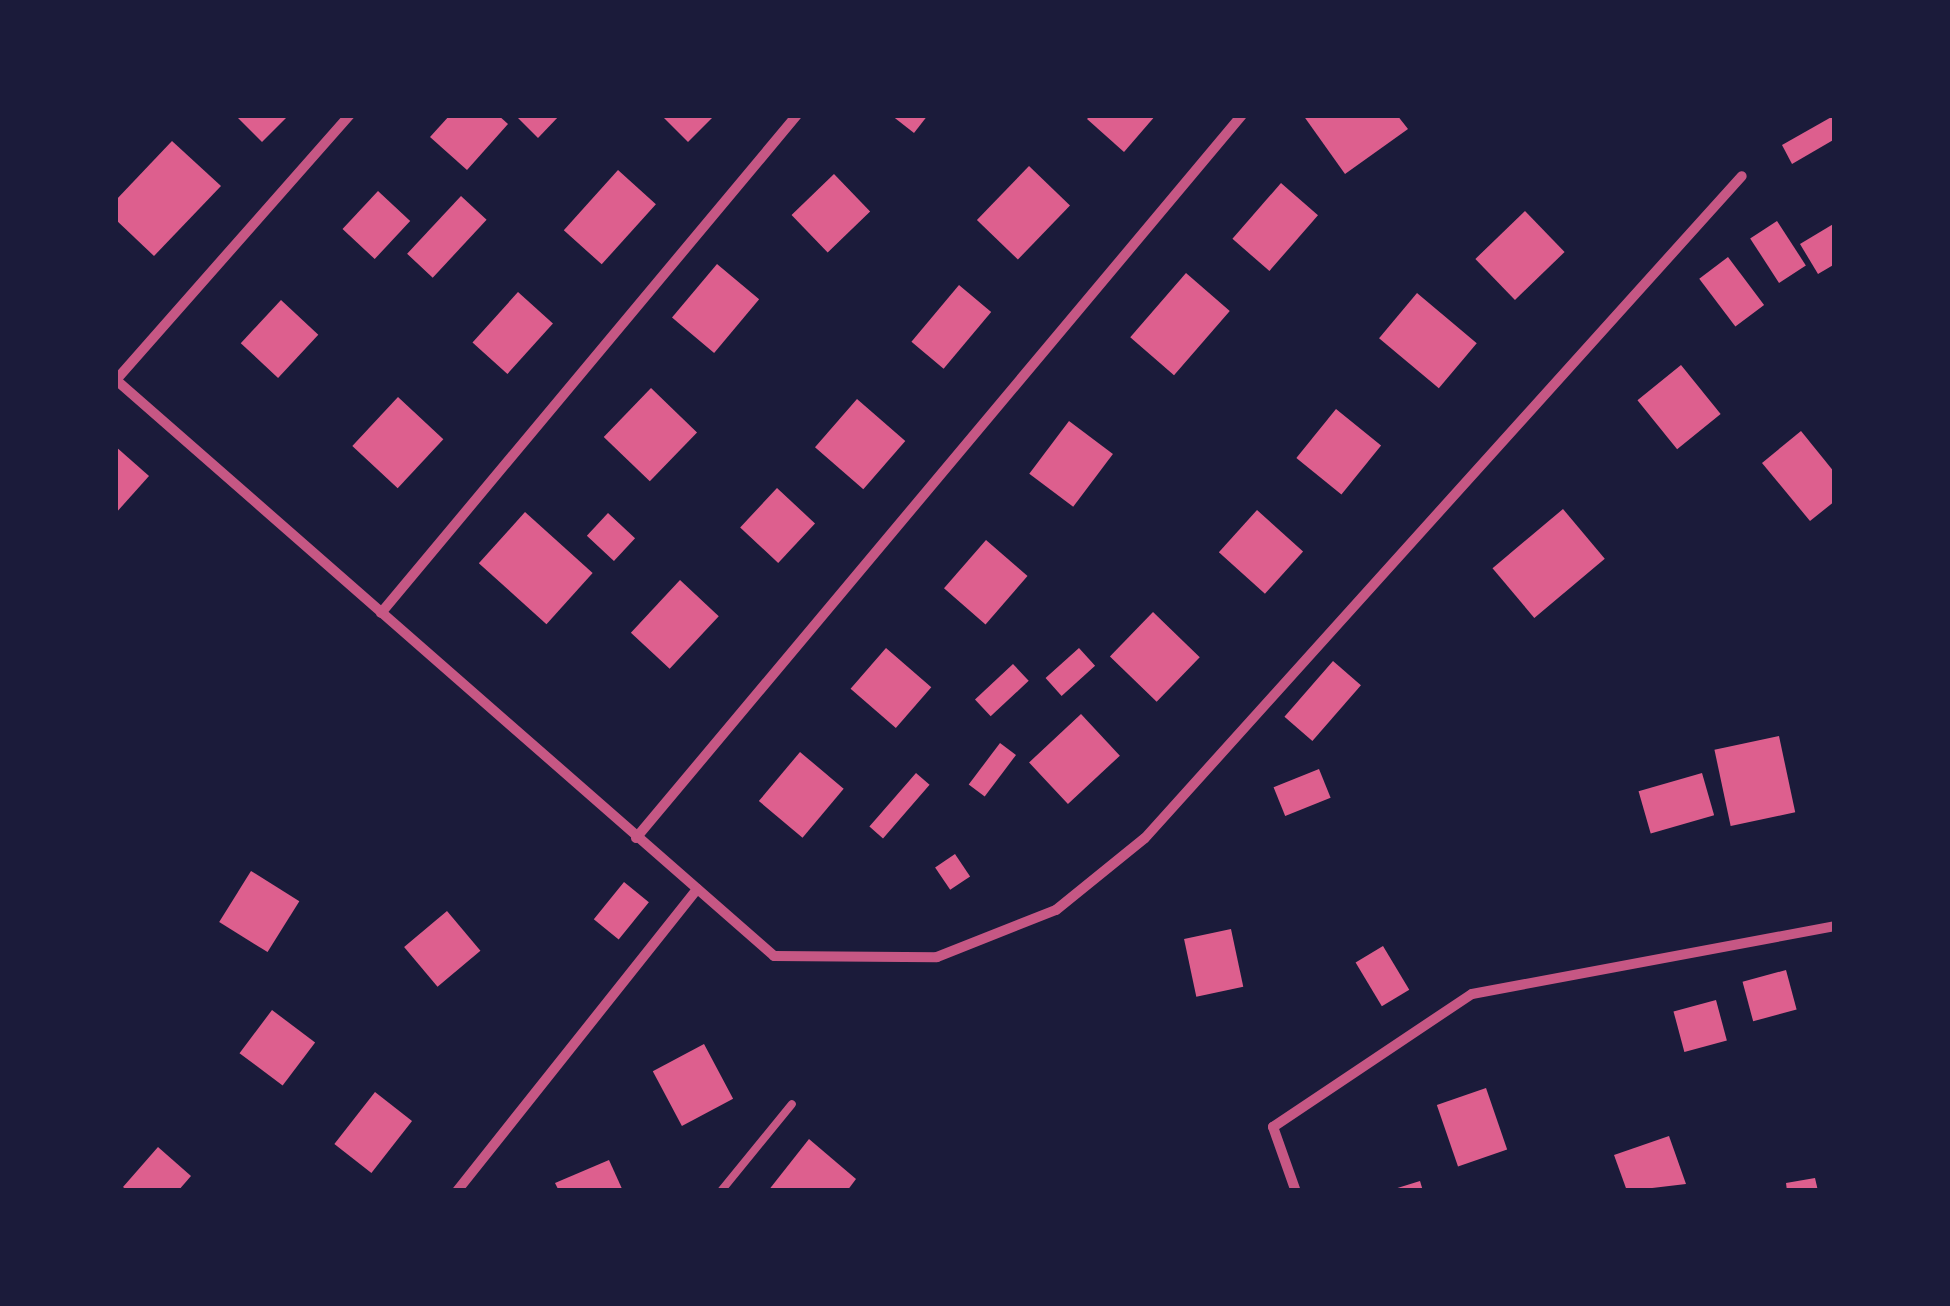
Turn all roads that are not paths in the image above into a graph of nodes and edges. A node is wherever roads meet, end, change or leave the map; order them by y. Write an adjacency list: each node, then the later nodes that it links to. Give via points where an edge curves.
1 (350, 115): 5 (street)
2 (798, 115): 6 (street)
3 (1242, 115): 7 (street)
4 (1742, 176): 8 (street, via 1145,838 1056,910 937,957 774,956)
5 (116, 380): 6 (street)
6 (381, 614): 7 (street)
7 (636, 838): 8 (street)
8 (697, 889): 12 (street)
9 (1835, 926): 11 (street, via 1472,994 1273,1127)
10 (792, 1104): 13 (lane)
11 (1295, 1190)
12 (457, 1191)
13 (721, 1191)

